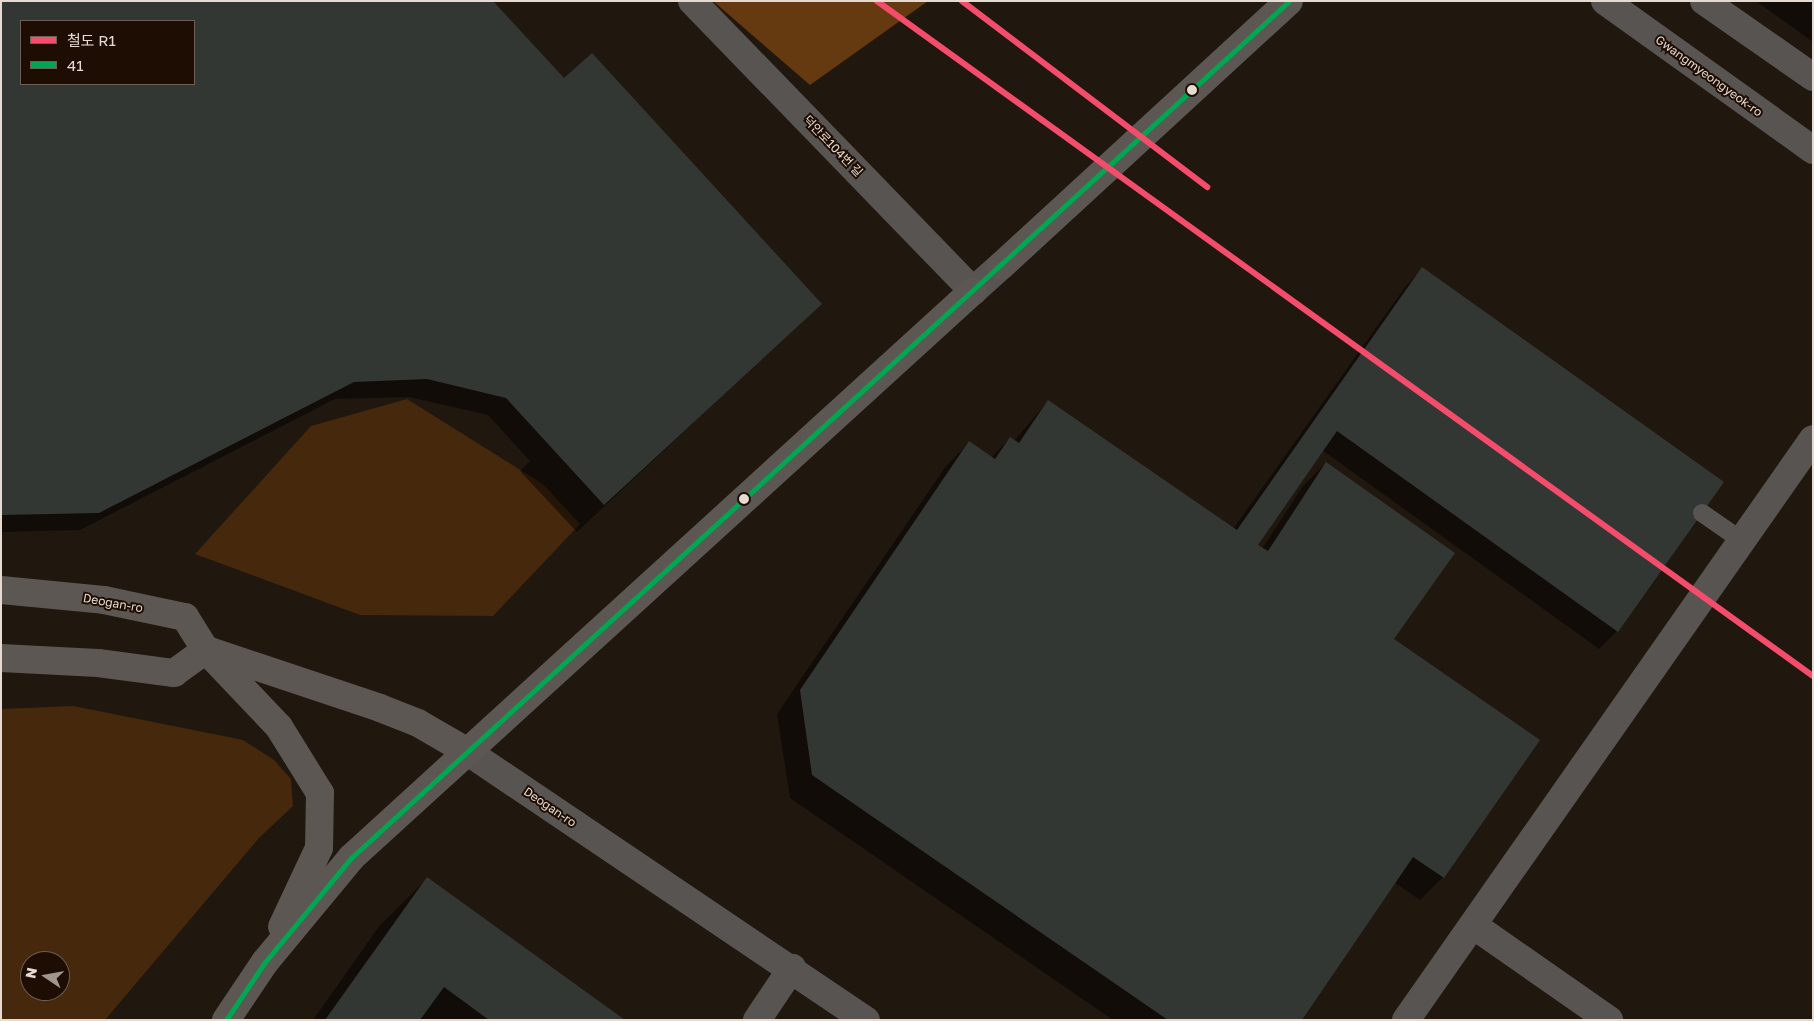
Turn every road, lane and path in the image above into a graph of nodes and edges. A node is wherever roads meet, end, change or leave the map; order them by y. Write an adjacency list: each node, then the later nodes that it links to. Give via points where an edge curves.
1 (692, 1): 8 (street, 덕안로104번 길)
2 (1289, 1): 7 (main road)
3 (1605, 1): 6 (street, Gwangmyeongyeok-ro)
4 (1704, 1): 5 (street)
5 (1813, 77)
6 (1813, 150)
7 (1001, 266): 8 (street)
8 (973, 291): 15 (main road)
9 (1813, 439): 11 (street)
10 (1702, 513): 11 (lane)
11 (1742, 540): 16 (street)
12 (1, 590): 13 (main road, Deogan-ro, via 104,600 185,617)
13 (206, 650): 14 (main road, via 174,674 98,663); 15 (main road, Deogan-ro, via 418,722); 17 (main road, via 279,727 320,793 319,848)
14 (1, 658)
15 (468, 752): 17 (main road, via 352,857); 18 (street, Deogan-ro)
16 (1473, 925): 22 (street); 23 (street)
17 (265, 962): 19 (main road)
18 (792, 968): 20 (street); 21 (street, Deogan-ro)
19 (226, 1020)
20 (758, 1020)
21 (866, 1020)
22 (1406, 1020)
23 (1609, 1020)

